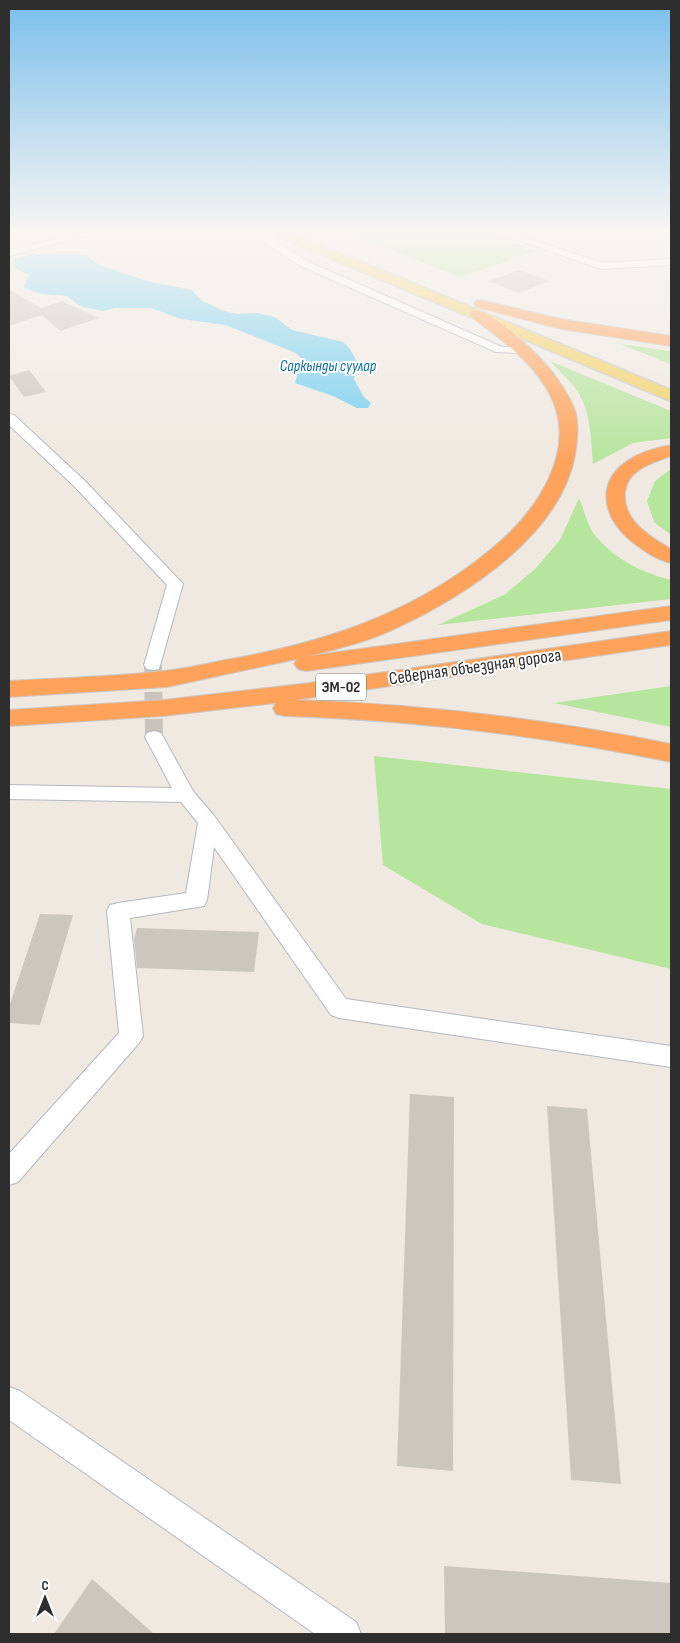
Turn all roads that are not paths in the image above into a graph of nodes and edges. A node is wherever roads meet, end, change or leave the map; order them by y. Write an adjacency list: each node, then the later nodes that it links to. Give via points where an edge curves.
1 (409, 310): 7 (street, via 500,350)
2 (480, 310): 7 (highway)
3 (481, 310): 5 (main road)
4 (483, 310): 6 (highway)
5 (541, 328): 7 (main road); 8 (main road)
6 (671, 341)
7 (524, 342): 9 (main road); 15 (highway, via 565,406 570,427 568,453 559,482 541,511 514,541 481,569 433,600 378,628 312,650 240,665)
8 (671, 381)
9 (671, 396)
10 (9, 418): 15 (street, via 80,484 175,584)
11 (671, 450): 12 (highway, via 643,458 623,472 614,490 617,512 633,534)
12 (671, 558)
13 (671, 613): 15 (highway, Северная объездная дорога / ЭМ-02, via 376,656)
14 (671, 638): 17 (highway, Северная объездная дорога / ЭМ-02, via 309,691)
15 (151, 673): 16 (highway, Северная объездная дорога / ЭМ-02)
16 (9, 690)
17 (163, 708): 18 (highway, Северная объездная дорога / ЭМ-02); 20 (highway, via 347,709 431,715 528,727)
18 (9, 718)
19 (154, 737): 22 (street)
20 (671, 752)
21 (9, 792): 22 (street)
22 (186, 795): 23 (street)
23 (208, 822): 24 (street, via 339,1008); 25 (street, via 196,900 118,912 131,1036)
24 (671, 1058)
25 (9, 1173)
26 (9, 1402): 27 (street)
27 (344, 1634)

